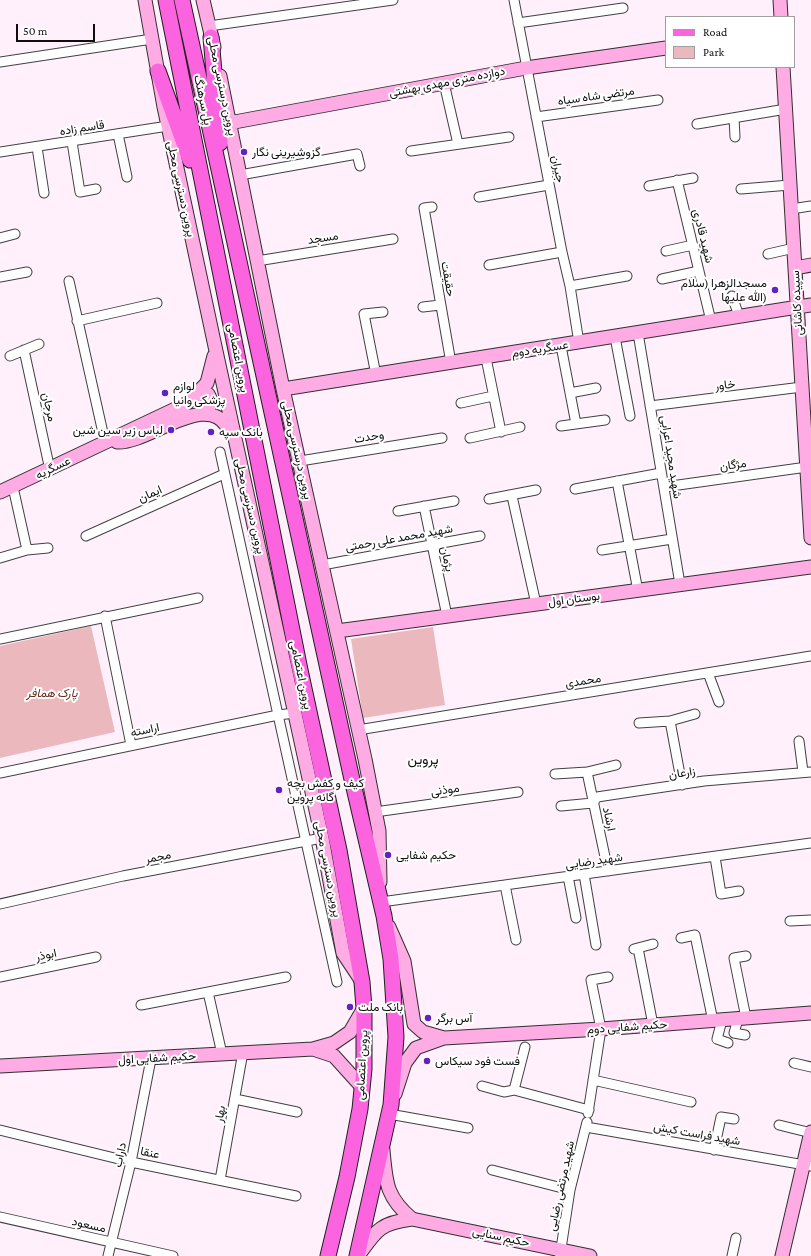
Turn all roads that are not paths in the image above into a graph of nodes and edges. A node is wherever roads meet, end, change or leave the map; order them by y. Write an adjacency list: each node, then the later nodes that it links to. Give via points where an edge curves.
1 (145, 0): 12 (street, پروین دسترسی محلی)
2 (166, 0): 19 (main road, پل سرهنگ)
3 (182, 0): 47 (main road, پل سرهنگ)
4 (204, 0): 11 (street, پروین درسترسی محلی)
5 (393, 0): 11 (street)
6 (514, 0): 10 (street, جیران)
7 (780, 0): 9 (street)
8 (623, 8): 10 (street)
9 (781, 16)
10 (518, 23): 15 (street, جیران)
11 (210, 31): 24 (street, پروین درسترسی محلی); 47 (main road)
12 (152, 39): 14 (street); 17 (street, پروین دسترسی محلی)
13 (665, 48): 15 (street, دوازده متری مهدی بهشتی)
14 (0, 62)
15 (526, 68): 18 (street, دوازده متری مهدی بهشتی); 22 (street, جیران)
16 (783, 68): 21 (street, سپیده کاشانی)
17 (158, 71): 26 (street, پروین دسترسی محلی); 51 (main road)
18 (444, 83): 24 (street, دوازده متری مهدی بهشتی); 31 (street)
19 (185, 97): 51 (main road, پروین اعتصامی)
20 (658, 100): 22 (street, مرتضی شاه سیاه)
21 (786, 109): 23 (street); 41 (street, سپیده کاشانی)
22 (536, 116): 40 (street, جیران)
23 (734, 118): 25 (street); 29 (street)
24 (229, 123): 36 (street, پروین درسترسی محلی)
25 (697, 124)
26 (168, 126): 27 (street, قاسم زاده); 87 (street, پروین دسترسی محلی)
27 (118, 134): 30 (street, قاسم زاده); 37 (street)
28 (509, 137): 31 (street)
29 (735, 137)
30 (72, 142): 32 (street, قاسم زاده); 43 (street, via 80,192)
31 (458, 144): 33 (street)
32 (37, 147): 34 (street, قاسم زاده); 45 (street)
33 (411, 151)
34 (0, 152)
35 (360, 166): 36 (street, via 357,154)
36 (240, 175): 60 (street, پروین درسترسی محلی)
37 (128, 177)
38 (693, 178): 39 (street)
39 (677, 180): 42 (street); 55 (street, شهید قادری)
40 (549, 185): 46 (street); 58 (street, جیران)
41 (790, 185): 44 (street); 50 (street, سپیده کاشانی)
42 (649, 186)
43 (96, 189)
44 (741, 189)
45 (44, 193)
46 (479, 197)
47 (224, 200): 178 (main road, پروین اعتصامی)
48 (811, 206): 50 (street)
49 (432, 207): 73 (street, حقیقت, via 424,208)
50 (791, 209): 56 (street, سپیده کاشانی)
51 (208, 210): 194 (main road, پروین اعتصامی, via 300,670 339,850)
52 (15, 234): 53 (street)
53 (0, 238)
54 (393, 239): 60 (street, مسجد)
55 (693, 245): 57 (street); 64 (street, شهید قادری)
56 (794, 248): 59 (street); 63 (street, سپیده کاشانی)
57 (666, 251)
58 (562, 252): 61 (street); 70 (street, جیران)
59 (768, 254)
60 (257, 261): 94 (street, پروین درسترسی محلی)
61 (489, 264)
62 (811, 265): 63 (street)
63 (795, 268): 76 (street, سپیده کاشانی)
64 (699, 270): 68 (street); 80 (street, شهید قادری)
65 (27, 272): 67 (street)
66 (627, 276): 70 (street)
67 (0, 277)
68 (662, 279)
69 (68, 281): 79 (street)
70 (570, 286): 83 (street, جیران)
71 (732, 296): 78 (street)
72 (157, 303): 79 (street)
73 (440, 305): 75 (street); 90 (street, حقیقت)
74 (811, 305): 76 (street, عسگریه دوم)
75 (423, 308)
76 (797, 308): 78 (street, عسگریه دوم); 92 (street, سپیده کاشانی)
77 (383, 312): 91 (street, via 364,314)
78 (740, 316): 80 (street, عسگریه دوم)
79 (77, 320): 109 (street)
80 (711, 320): 81 (street, عسگریه دوم)
81 (638, 333): 82 (street, عسگریه دوم); 99 (street, شهید مجید اعرابی)
82 (616, 337): 83 (street, عسگریه دوم); 101 (street)
83 (579, 343): 85 (street, عسگریه دوم)
84 (40, 344): 86 (street)
85 (560, 346): 89 (street, عسگریه دوم); 95 (street)
86 (24, 350): 88 (street); 113 (street, مرجان)
87 (216, 351): 96 (street, عسگریه, via 207,383); 110 (street, پروین دسترسی محلی)
88 (10, 356)
89 (486, 358): 90 (street, عسگریه دوم); 97 (street)
90 (450, 363): 91 (street, عسگریه دوم)
91 (376, 375): 94 (street, عسگریه دوم)
92 (802, 387): 99 (street, خاور); 116 (street, سپیده کاشانی)
93 (596, 388): 95 (street)
94 (283, 389): 112 (street, پروین درسترسی محلی)
95 (570, 393): 103 (street)
96 (197, 395): 100 (street, via 208,394 211,399 211,405); 109 (street, عسگریه, via 179,408)
97 (493, 396): 98 (street); 106 (street)
98 (461, 403)
99 (650, 406): 114 (street, شهید مجید اعرابی)
100 (200, 413): 109 (street, عسگریه, via 122,443); 110 (street, via 218,416 227,424)
101 (630, 416)
102 (605, 420): 103 (street)
103 (576, 424): 104 (street)
104 (561, 426)
105 (520, 427): 106 (street)
106 (500, 432): 108 (street)
107 (442, 438): 112 (street, وحدت)
108 (470, 438)
109 (105, 442): 113 (street, عسگریه)
110 (237, 451): 151 (street, پروین دسترسی محلی)
111 (220, 452): 115 (street)
112 (300, 461): 138 (street, پروین درسترسی محلی)
113 (50, 470): 118 (street, عسگریه)
114 (661, 473): 117 (street); 119 (street, شهید مجید اعرابی)
115 (224, 474): 128 (street, ایمان); 153 (street)
116 (808, 476): 119 (street, مژگان); 130 (street, سپیده کاشانی)
117 (616, 481): 120 (street); 133 (street)
118 (12, 486): 122 (street, عسگریه); 135 (street)
119 (664, 487): 131 (street, شهید مجید اعرابی)
120 (575, 489)
121 (536, 490): 123 (street)
122 (0, 492)
123 (512, 496): 124 (street); 143 (street)
124 (489, 499)
125 (454, 501): 126 (street)
126 (424, 506): 127 (street); 132 (street, پژمان)
127 (398, 511)
128 (86, 536)
129 (480, 536): 132 (street, شهید محمد علی رحمتی)
130 (811, 538)
131 (672, 540): 133 (street); 140 (street, شهید مجید اعرابی)
132 (432, 545): 138 (street, شهید محمد علی رحمتی); 145 (street, پژمان)
133 (629, 546): 136 (street); 141 (street)
134 (48, 548): 135 (street)
135 (27, 550): 137 (street)
136 (602, 550)
137 (0, 558)
138 (322, 565): 146 (street, پروین درسترسی محلی)
139 (811, 567): 140 (street, بوستان اول)
140 (680, 584): 141 (street, بوستان اول)
141 (638, 590): 143 (street, بوستان اول)
142 (198, 598): 144 (street)
143 (536, 604): 145 (street, بوستان اول)
144 (105, 616): 147 (street); 158 (street)
145 (447, 616): 146 (street, بوستان اول)
146 (337, 631): 156 (street, پروین درسترسی محلی)
147 (0, 639)
148 (811, 656): 149 (street, محمدی)
149 (708, 673): 150 (street); 156 (street, محمدی)
150 (719, 702)
151 (295, 713): 153 (street, اراسته); 169 (street, پروین دسترسی محلی)
152 (695, 714): 154 (street)
153 (278, 715): 158 (street, اراسته); 170 (street)
154 (670, 721): 155 (street); 164 (street)
155 (639, 723)
156 (358, 730): 168 (street, پروین درسترسی محلی)
157 (799, 741): 161 (street)
158 (131, 745): 162 (street, اراسته)
159 (616, 765): 160 (street)
160 (587, 772): 163 (street); 166 (street, ارشاد)
161 (807, 772): 164 (street, زارعان)
162 (0, 773)
163 (555, 774)
164 (682, 785): 166 (street, زارعان, via 597,797)
165 (518, 792): 168 (street, موذنی)
166 (593, 803): 167 (street, زارعان); 173 (street, ارشاد)
167 (561, 806)
168 (375, 812): 178 (street, پروین درسترسی محلی, via 379,831)
169 (322, 838): 170 (street, مجمر); 194 (street, پروین دسترسی محلی, via 343,953)
170 (306, 842): 179 (street, مجمر, via 124,876); 193 (street)
171 (811, 843): 172 (street, شهید رضایی)
172 (715, 856): 173 (street, شهید رضایی); 177 (street, via 721,894)
173 (608, 871): 174 (street, شهید رضایی)
174 (584, 874): 175 (street, شهید رضایی); 187 (street)
175 (568, 876): 176 (street, شهید رضایی); 181 (street)
176 (505, 885): 178 (street, شهید رضایی); 185 (street)
177 (740, 891)
178 (381, 902): 180 (main road, پروین اعتصامی)
179 (0, 904)
180 (384, 916): 204 (street, via 404,961 414,1024 423,1032); 220 (main road, پروین اعتصامی, via 396,1037)
181 (576, 918)
182 (811, 920): 183 (street)
183 (790, 921)
184 (680, 938): 200 (street, via 695,935)
185 (516, 940)
186 (653, 944): 201 (street, via 635,949)
187 (596, 945)
188 (746, 956): 199 (street, via 734,958)
189 (96, 957): 190 (street, ابوذر)
190 (0, 977)
191 (286, 977): 195 (street)
192 (608, 977): 202 (street, via 591,980)
193 (337, 982)
194 (362, 982): 197 (main road, پروین اعتصامی)
195 (208, 992): 196 (street); 209 (street)
196 (142, 1005)
197 (364, 1008): 207 (street, via 350,1032 334,1043); 216 (main road, پروین اعتصامی)
198 (811, 1013): 199 (street, حکیم شفایی دوم)
199 (742, 1018): 200 (street, حکیم شفایی دوم); 203 (street, via 734,1032)
200 (718, 1020): 201 (street, حکیم شفایی دوم); 205 (street, via 717,1039)
201 (653, 1025): 202 (street, حکیم شفایی دوم)
202 (601, 1029): 204 (street, حکیم شفایی دوم); 214 (street, شهید مرتضی رضایی)
203 (745, 1035)
204 (444, 1038): 220 (street, via 421,1046 411,1054 405,1063)
205 (728, 1043)
206 (525, 1047): 217 (street)
207 (313, 1049): 208 (street, حکیم شفایی اول); 216 (street, via 334,1056)
208 (243, 1052): 209 (street, حکیم شفایی اول); 218 (street, بهار)
209 (222, 1054): 210 (street, حکیم شفایی اول)
210 (151, 1059): 212 (street, حکیم شفایی اول); 230 (street, داراب)
211 (794, 1063): 213 (street)
212 (0, 1066)
213 (811, 1067)
214 (593, 1080): 219 (street); 222 (street, شهید مرتضی رضایی)
215 (482, 1086): 217 (street, شهید فراست کیش, via 504,1092)
216 (362, 1087): 243 (main road, پروین اعتصامی, via 347,1177)
217 (514, 1090): 222 (street, شهید فراست کیش)
218 (235, 1099): 221 (street); 233 (street, بهار)
219 (691, 1102)
220 (390, 1109): 225 (street); 228 (main road, پروین اعتصامی)
221 (297, 1112)
222 (588, 1118): 229 (street, شهید فراست کیش); 234 (street, شهید مرتضی رضایی)
223 (734, 1119): 229 (street, via 721,1117)
224 (779, 1125): 227 (street)
225 (468, 1128)
226 (0, 1130): 230 (street, عنقا)
227 (811, 1132): 231 (street)
228 (383, 1145): 237 (street, via 390,1194 398,1208); 244 (main road, پروین اعتصامی)
229 (714, 1150): 231 (street, شهید فراست کیش)
230 (131, 1162): 233 (street, عنقا); 239 (street, داراب)
231 (807, 1166): 247 (street)
232 (492, 1170): 234 (street)
233 (220, 1180): 235 (street, عنقا)
234 (570, 1190): 240 (street, شهید مرتضی رضایی)
235 (296, 1196)
236 (0, 1217): 239 (street, مسعود)
237 (412, 1219): 240 (street, حکیم سنایی); 244 (street, via 394,1221 382,1226)
238 (736, 1238): 246 (street)
239 (111, 1242): 241 (street, داراب); 242 (street, مسعود)
240 (560, 1253): 245 (street, حکیم سنایی)
241 (108, 1256)
242 (173, 1256)
243 (328, 1256)
244 (358, 1256)
245 (590, 1256)
246 (732, 1256)
247 (782, 1256)

